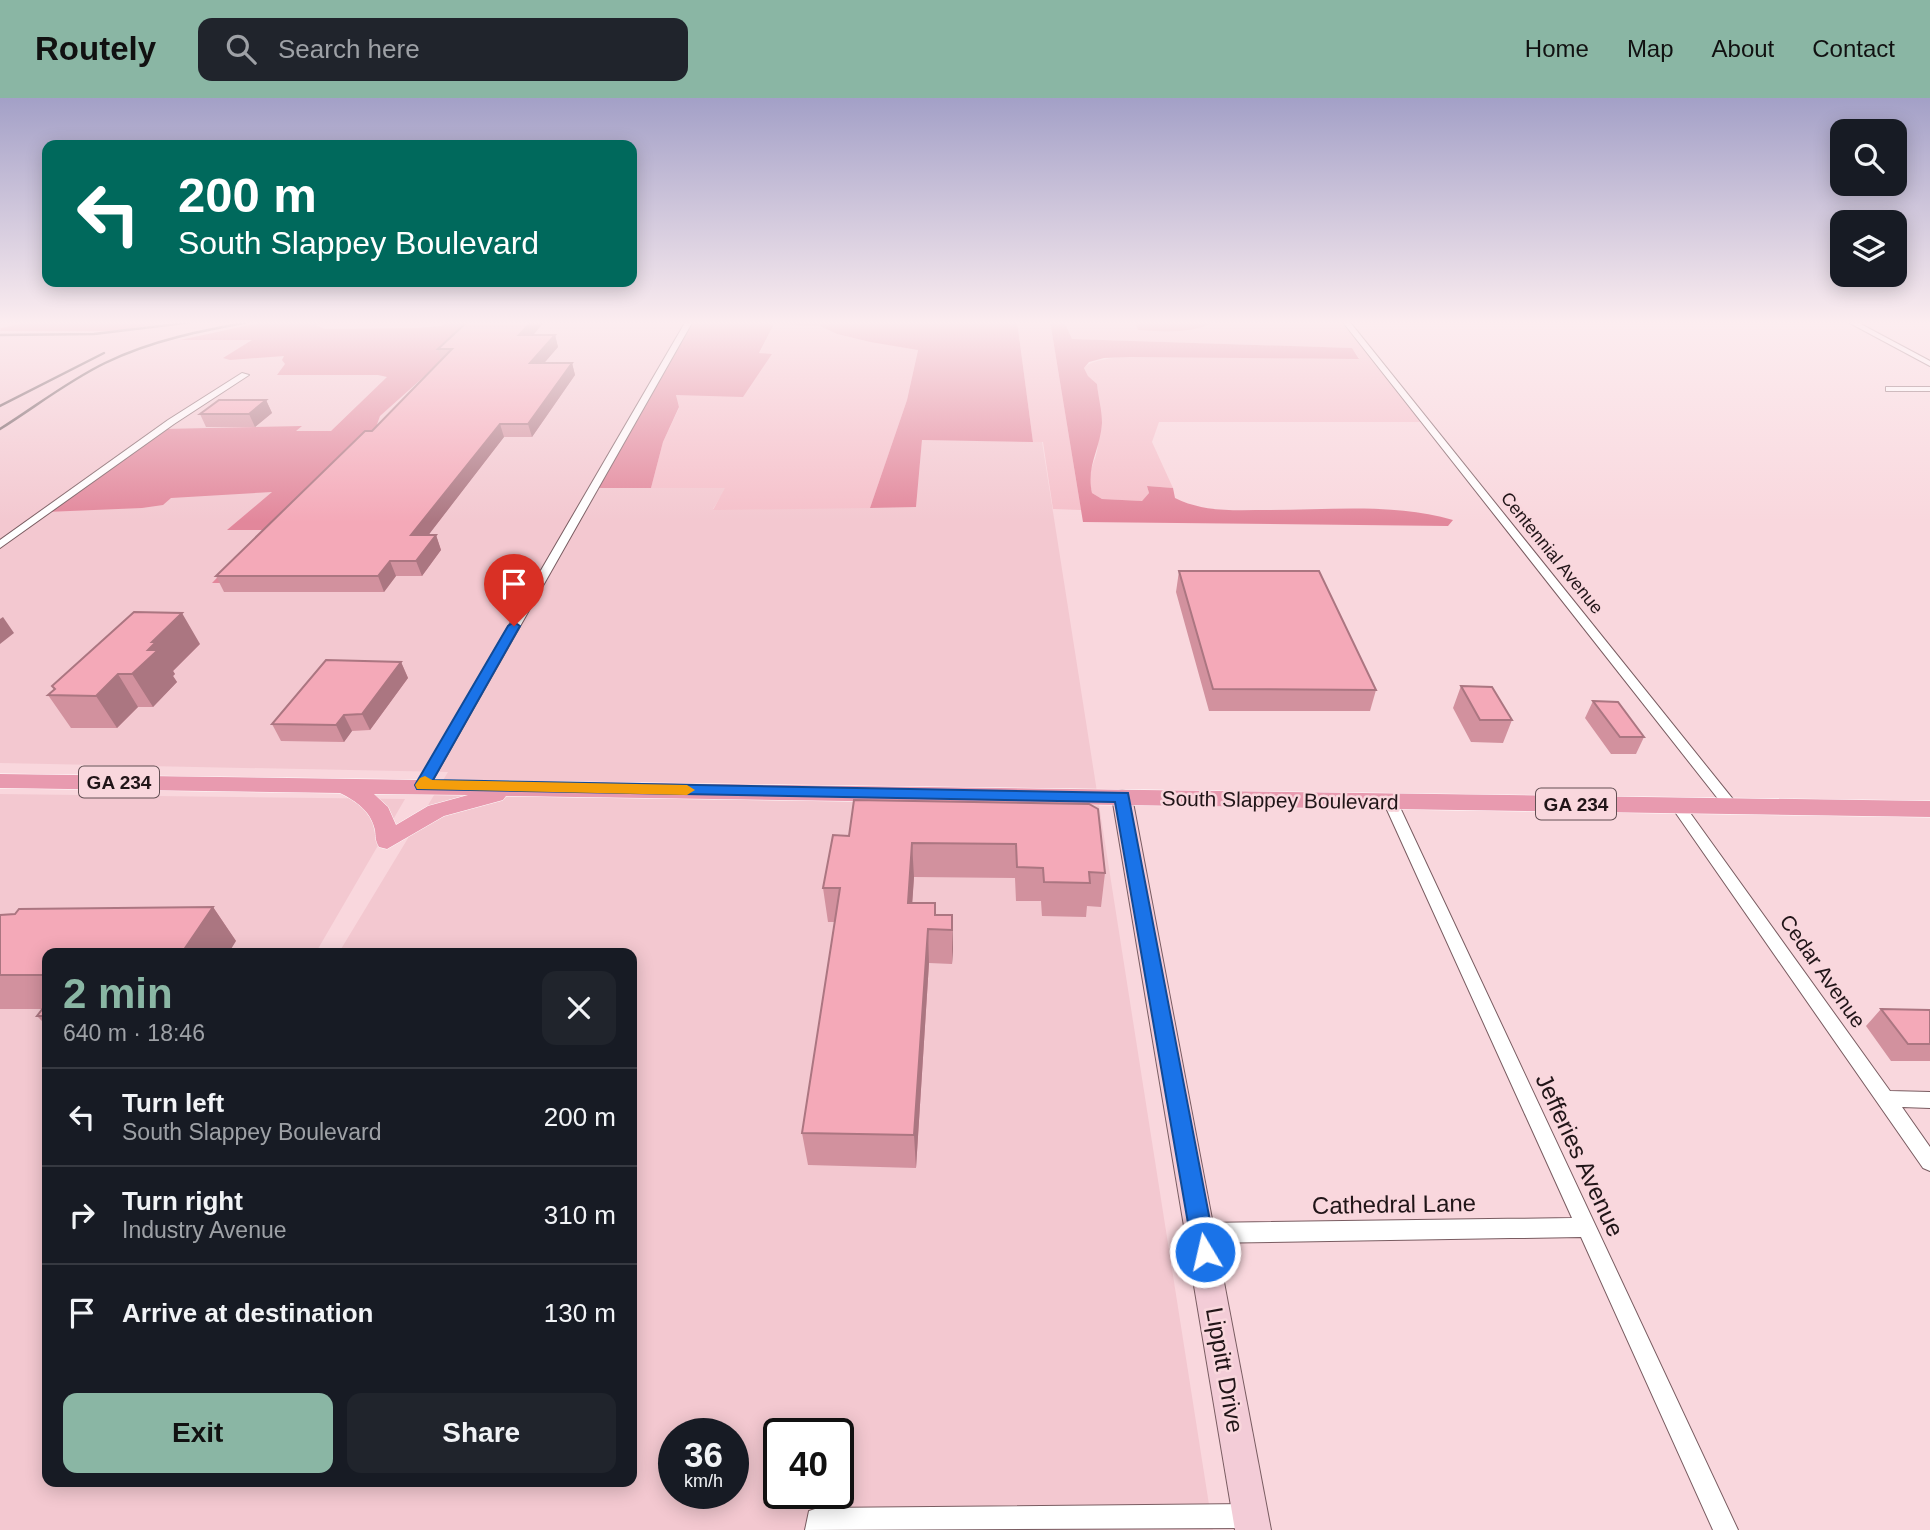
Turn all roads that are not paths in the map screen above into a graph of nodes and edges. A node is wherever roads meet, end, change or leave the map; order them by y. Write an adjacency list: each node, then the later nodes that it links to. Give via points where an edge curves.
1 (226, 388): 6 (street)
2 (652, 388): 9 (street)
3 (1398, 388): 14 (street, Centennial Avenue)
4 (1889, 389): 5 (street)
5 (1930, 389)
6 (0, 545)
7 (0, 781): 8 (main road, South Slappey Boulevard / GA 234)
8 (339, 784): 9 (main road, South Slappey Boulevard / GA 234); 10 (main road, via 377,807 385,820 387,841 436,811)
9 (423, 785): 10 (main road, South Slappey Boulevard / GA 234)
10 (533, 787): 11 (main road, South Slappey Boulevard / GA 234)
11 (1122, 797): 12 (main road, South Slappey Boulevard / GA 234); 20 (street, Lippitt Drive)
12 (1390, 801): 13 (main road, South Slappey Boulevard / GA 234); 19 (street, Jefferies Avenue)
13 (1678, 806): 14 (main road, South Slappey Boulevard / GA 234); 16 (street, Cedar Avenue)
14 (1731, 806): 15 (main road, South Slappey Boulevard / GA 234)
15 (1930, 809)
16 (1886, 1100): 17 (street); 18 (street, Cedar Avenue)
17 (1930, 1100)
18 (1930, 1162)
19 (1586, 1227): 20 (street, Cathedral Lane); 23 (street, Jefferies Avenue)
20 (1202, 1233): 21 (street, Lippitt Drive)
21 (1252, 1523): 22 (street, via 818,1520)
22 (817, 1530)
23 (1726, 1530)

